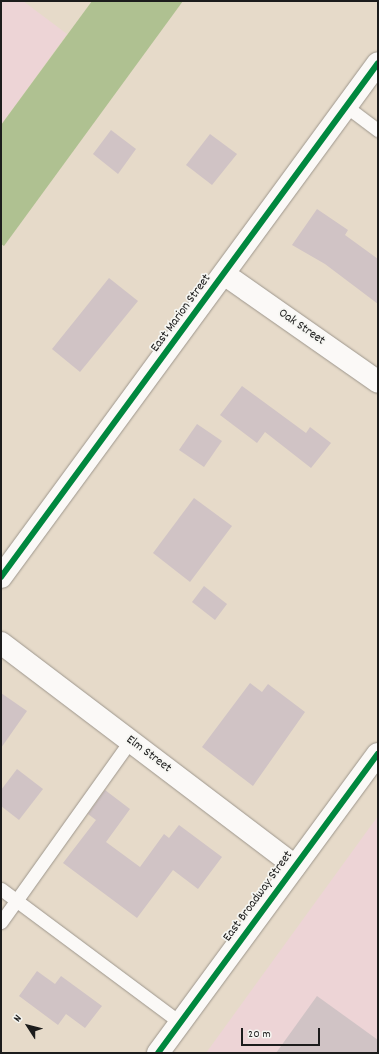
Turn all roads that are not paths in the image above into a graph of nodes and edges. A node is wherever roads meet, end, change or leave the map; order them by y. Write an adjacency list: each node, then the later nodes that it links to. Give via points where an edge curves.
1 (378, 63): 2 (street, East Marion Street)
2 (346, 107): 3 (lane); 4 (street, East Marion Street)
3 (378, 130)
4 (224, 274): 5 (street, Oak Street); 6 (street, East Marion Street)
5 (378, 382)
6 (1, 576)
7 (1, 643): 8 (street, Elm Street)
8 (130, 741): 10 (street, Elm Street); 12 (lane)
9 (378, 754): 10 (street, East Broadway Street)
10 (295, 866): 14 (street, East Broadway Street)
11 (1, 889): 12 (lane)
12 (17, 900): 13 (lane); 14 (lane)
13 (1, 922)
14 (180, 1023): 15 (street, East Broadway Street)
15 (158, 1053)

